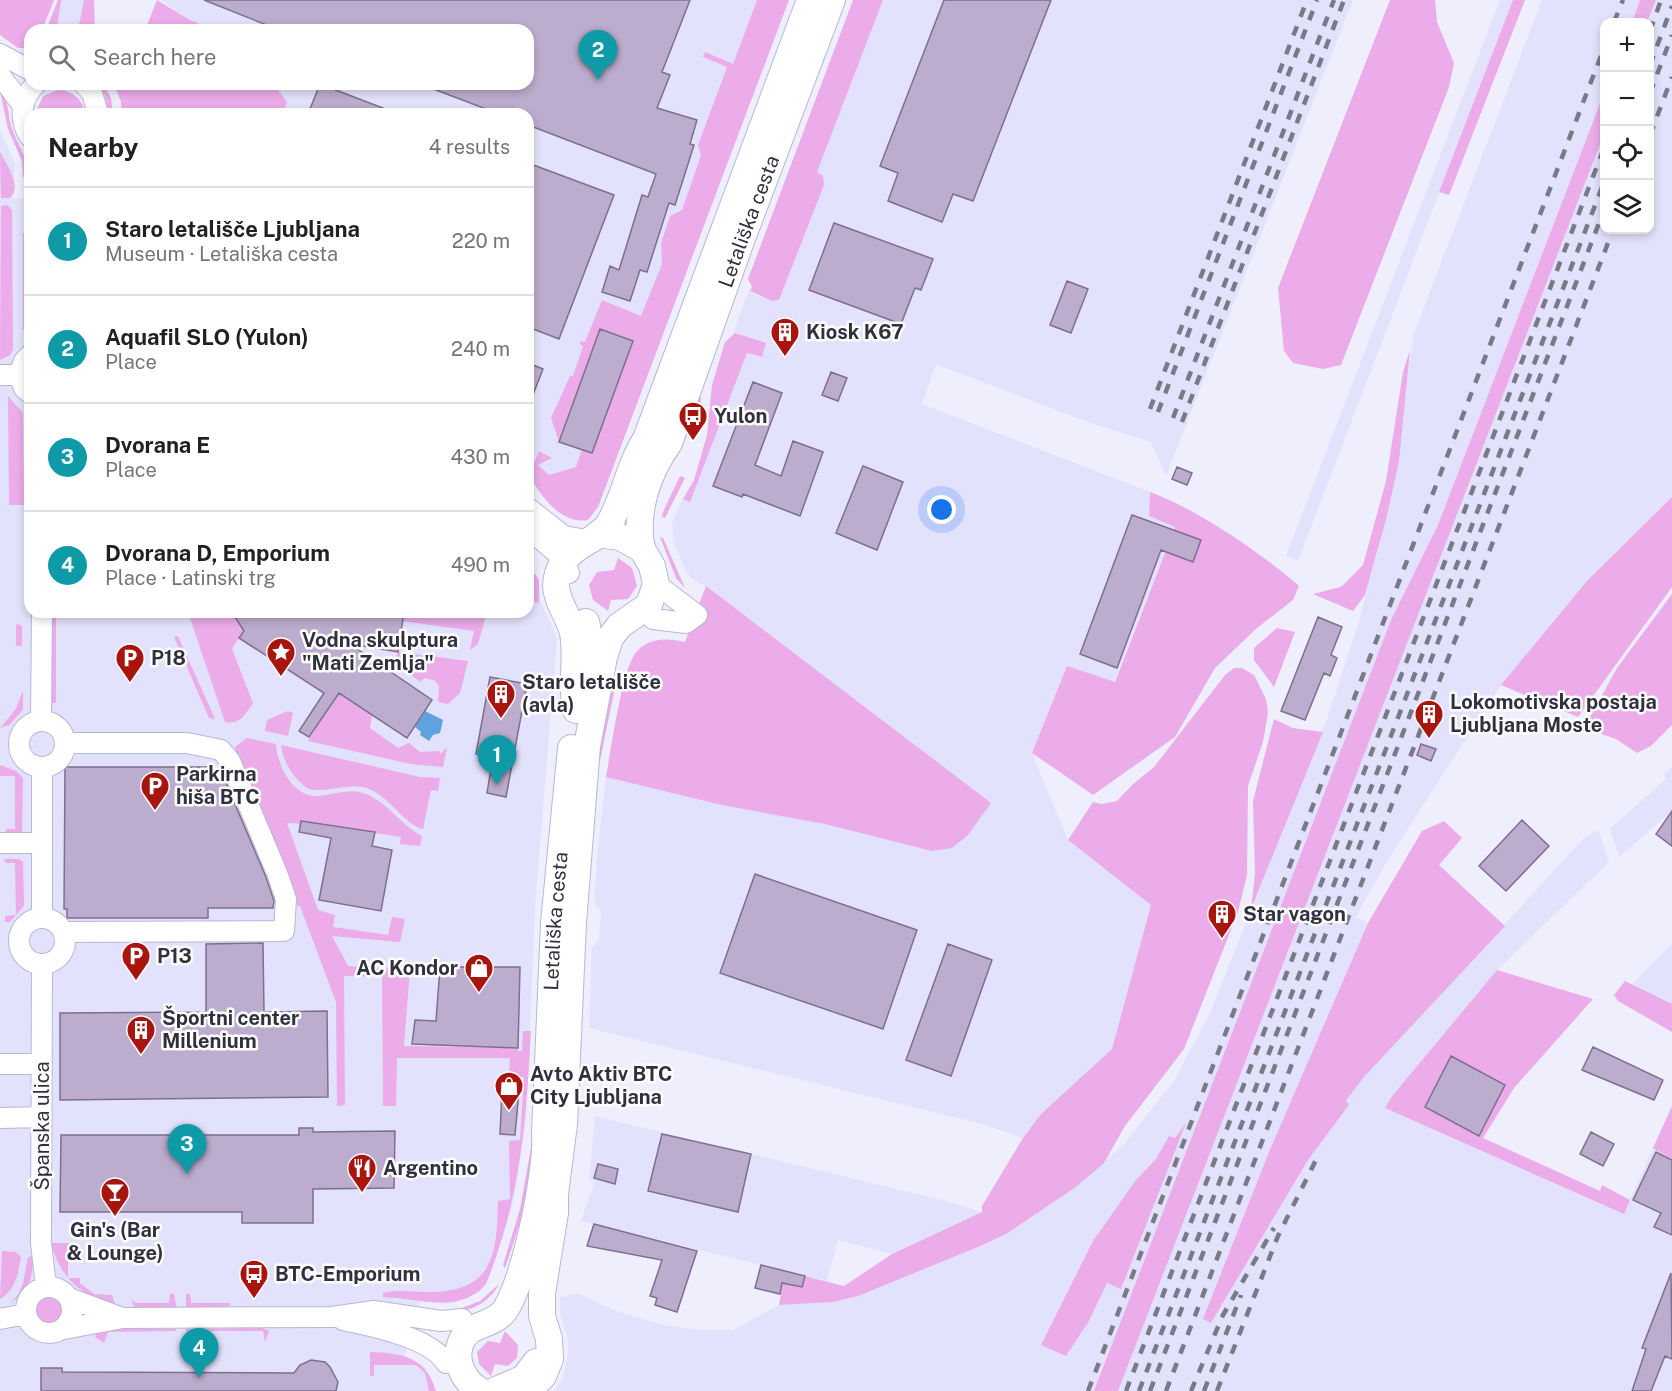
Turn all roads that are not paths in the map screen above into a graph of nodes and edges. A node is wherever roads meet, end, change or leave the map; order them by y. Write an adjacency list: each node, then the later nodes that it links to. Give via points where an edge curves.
1 (810, 0): 14 (main road, Letališka cesta)
2 (832, 0): 14 (main road, Letališka cesta, via 741,241)
3 (0, 54): 4 (street)
4 (24, 67)
5 (0, 75): 8 (street)
6 (31, 90): 8 (street)
7 (88, 90): 9 (street)
8 (23, 106): 10 (street)
9 (97, 108)
10 (24, 125)
11 (24, 361): 12 (street)
12 (9, 375): 13 (street)
13 (24, 388)
14 (657, 441): 17 (main road, Letališka cesta, via 636,453); 19 (main road, Letališka cesta, via 656,462 643,502 639,531); 21 (main road, Letališka cesta, via 670,467 655,527)
15 (534, 513): 17 (street, via 564,536)
16 (534, 536): 20 (street)
17 (600, 537): 19 (main road); 20 (main road, Letališka cesta, via 584,557)
18 (534, 548): 20 (street)
19 (642, 549): 21 (main road, Letališka cesta)
20 (563, 572): 23 (main road, Letališka cesta, via 570,596); 25 (main road, Letališka cesta, via 558,597 573,633 572,692)
21 (664, 586): 24 (main road, Letališka cesta); 24 (main road, Letališka cesta); 24 (street, via 697,615 686,623)
22 (42, 618): 26 (street)
23 (586, 622): 24 (main road, via 598,628); 25 (main road, Letališka cesta, via 589,655 584,692)
24 (633, 627): 40 (main road, Letališka cesta, via 614,658 584,790 573,923 566,1101)
25 (576, 710): 43 (main road, Letališka cesta, via 557,878 545,1133)
26 (41, 720): 27 (street, via 60,730); 28 (street)
27 (66, 743): 29 (street, via 56,761); 33 (street, via 187,743 217,748 230,761 286,899 285,931)
28 (9, 745): 29 (street, via 26,761)
29 (42, 767): 31 (street)
30 (0, 843): 31 (street)
31 (42, 843): 32 (street)
32 (42, 918): 33 (street, via 53,920); 34 (street, via 26,924)
33 (63, 932): 35 (street, via 63,952)
34 (9, 941): 35 (street, via 27,960)
35 (42, 965): 37 (street, Španska ulica)
36 (0, 1064): 37 (street)
37 (42, 1064): 38 (street, Španska ulica)
38 (42, 1117): 39 (street); 41 (street, Španska ulica, via 41,1243)
39 (0, 1118)
40 (555, 1194): 49 (main road, Letališka cesta, via 528,1297); 53 (main road, Letališka cesta, via 541,1302 551,1345 550,1359 543,1376)
41 (46, 1287): 42 (street, via 59,1289); 44 (street, via 29,1298)
42 (69, 1298): 46 (street); 50 (street, via 72,1315)
43 (497, 1309): 48 (main road); 49 (main road); 51 (main road, Letališka cesta, via 495,1320 468,1332 460,1343)
44 (26, 1314): 47 (street); 50 (street, via 39,1332 51,1334)
45 (332, 1317): 46 (street); 48 (street, via 374,1311 441,1321); 51 (street, via 385,1330 407,1330)
46 (123, 1318): 50 (street)
47 (0, 1319)
48 (462, 1319): 51 (main road)
49 (529, 1325): 52 (main road, Letališka cesta, via 538,1348 533,1368 524,1378)
50 (64, 1329)
51 (459, 1373)
52 (494, 1391)
53 (528, 1391)

